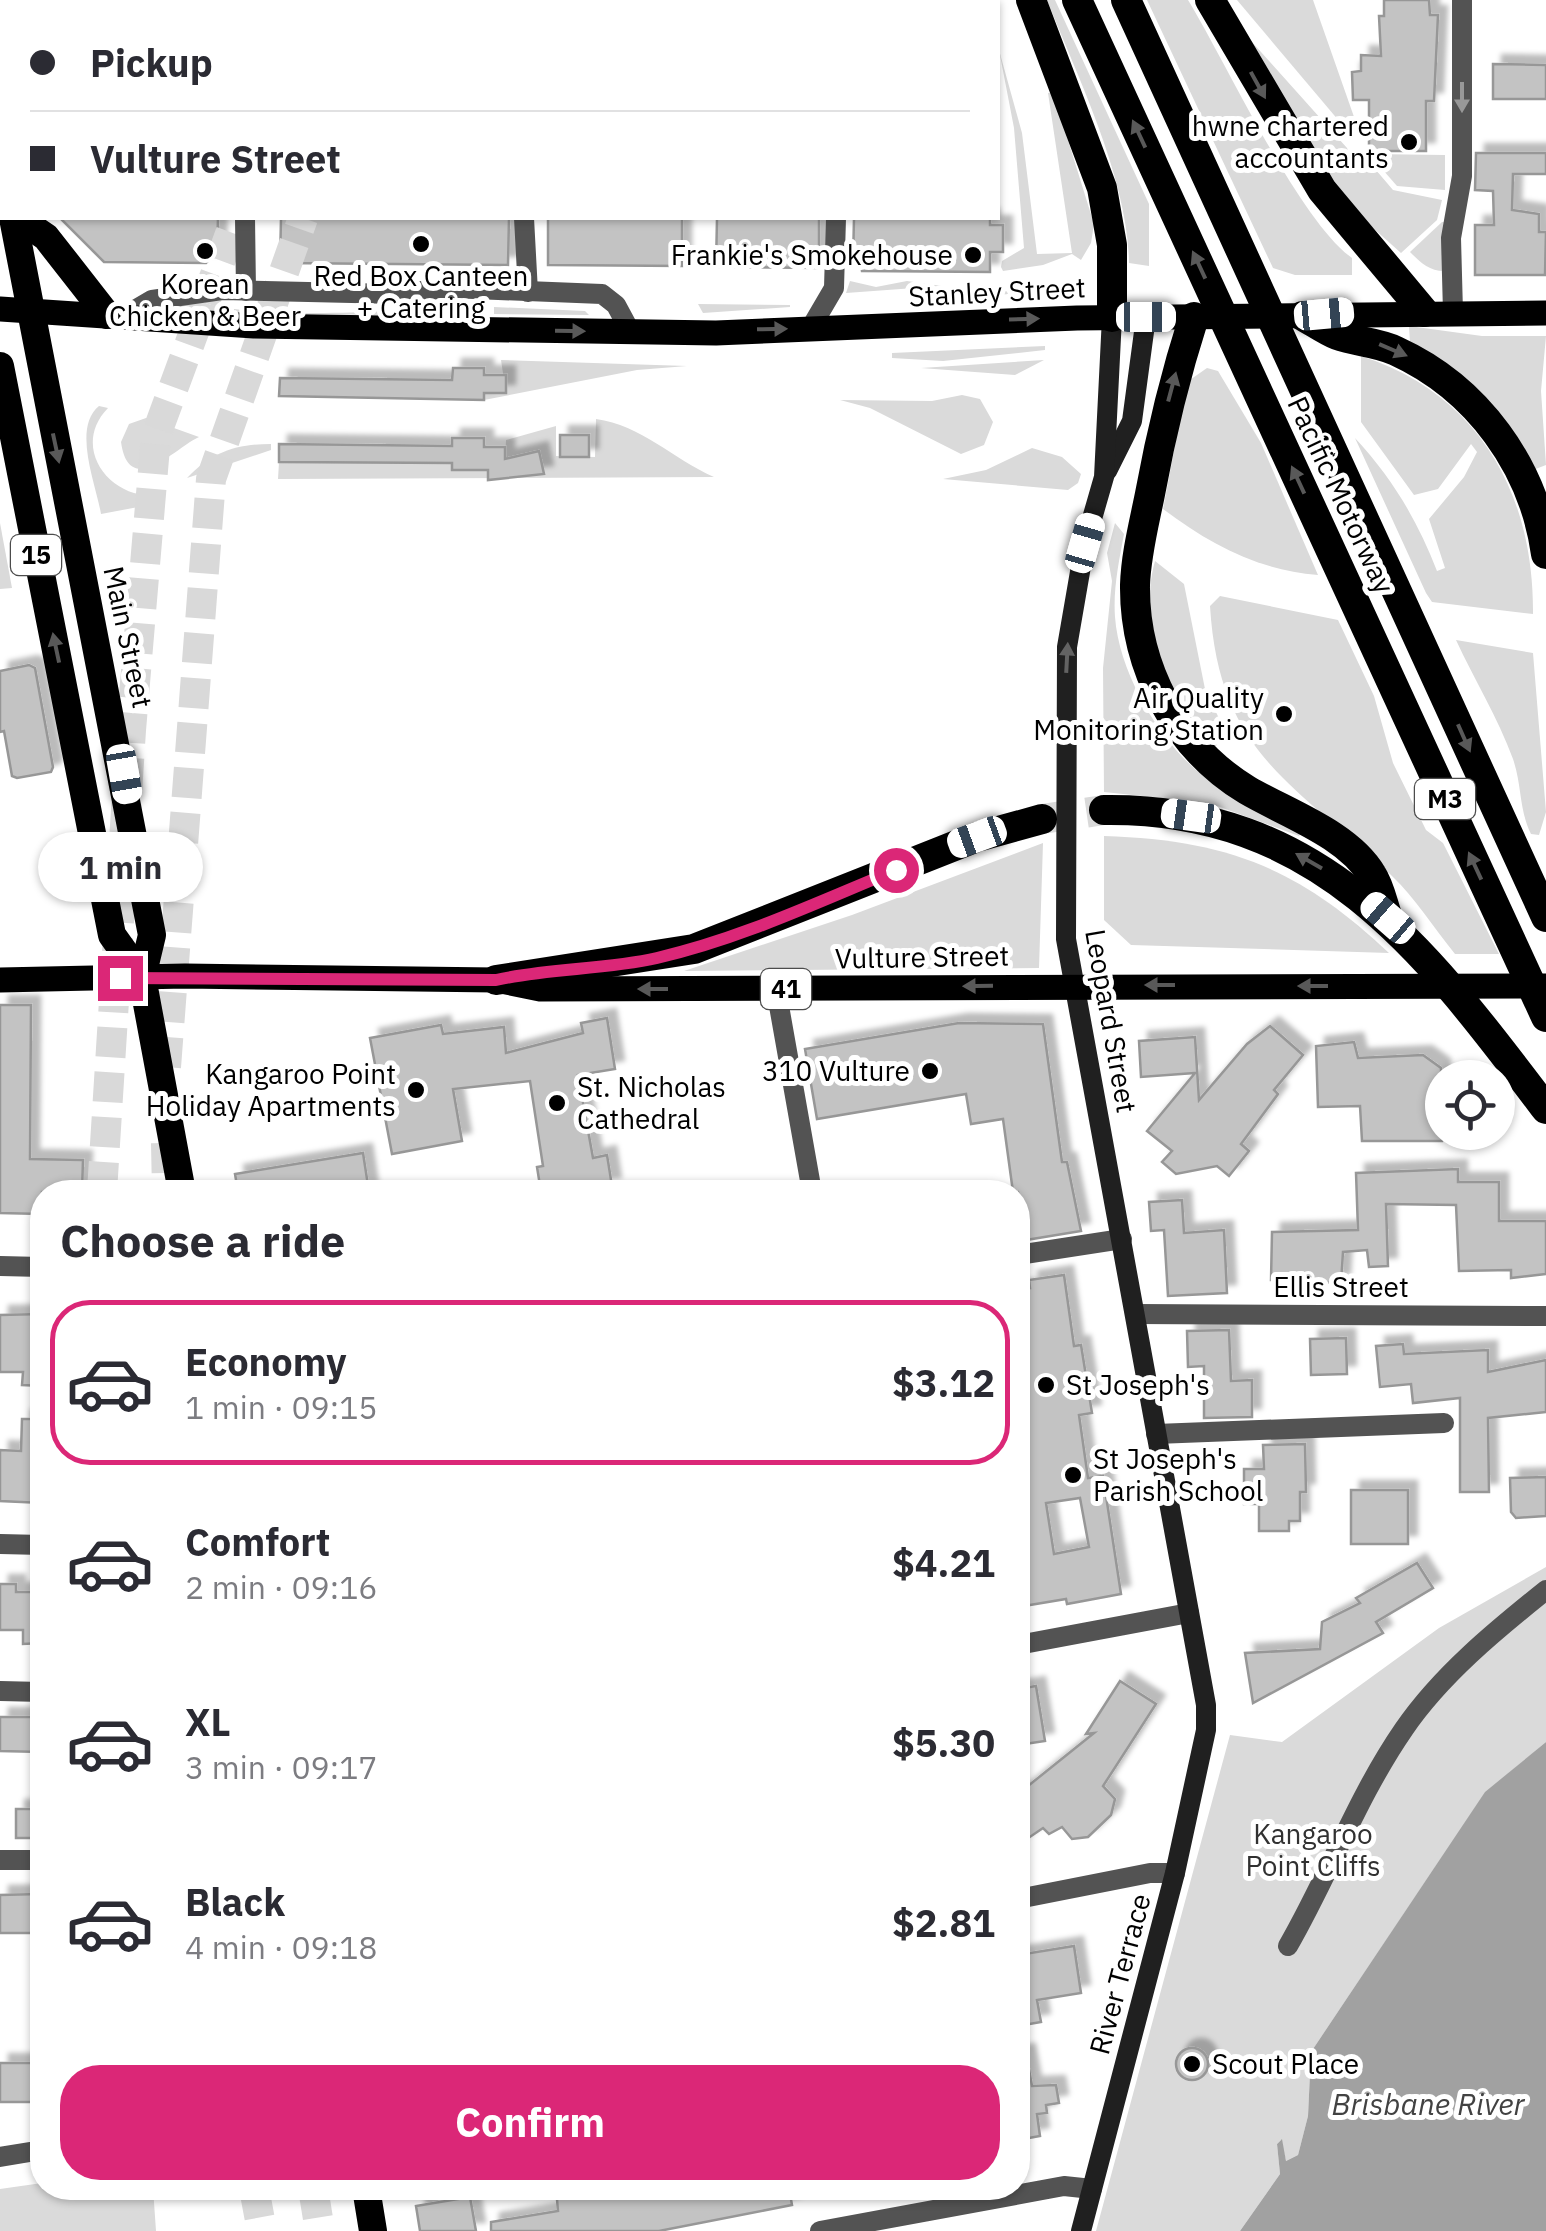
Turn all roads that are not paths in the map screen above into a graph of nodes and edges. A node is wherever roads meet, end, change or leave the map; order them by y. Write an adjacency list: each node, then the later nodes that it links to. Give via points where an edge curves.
1 (1032, 0): 19 (highway, via 1102,188 1112,245)
2 (1078, 0): 37 (highway, Pacific Motorway / M3, one-way to 2)
3 (1126, 0): 29 (highway, Pacific Motorway / M3, one-way to 29)
4 (1210, 0): 15 (highway, one-way to 15, via 1322,190)
5 (1462, 0): 15 (street, one-way to 15, via 1462,176)
6 (15, 220): 14 (highway, 15)
7 (18, 220): 17 (highway, via 46,236)
8 (245, 220): 11 (street)
9 (524, 220): 12 (street)
10 (836, 220): 22 (street, via 834,288)
11 (246, 291): 12 (street, Stanley Street); 17 (street, Stanley Street, via 168,296)
12 (528, 292): 23 (street, Stanley Street, via 602,294)
13 (0, 309): 14 (main road, Stanley Street)
14 (29, 310): 17 (main road, Stanley Street); 31 (highway, Main Street / 15, one-way to 31, via 152,935)
15 (1438, 312): 16 (main road, Stanley Street); 18 (main road, Stanley Street)
16 (1546, 312)
17 (115, 316): 23 (main road, Stanley Street, one-way to 23, via 309,328)
18 (1303, 316): 21 (main road, Stanley Street); 26 (highway, one-way to 26, via 1339,336 1413,359 1479,410 1523,478)
19 (1112, 317): 20 (main road, Stanley Street); 22 (main road, Stanley Street, one-way to 19); 25 (main road, Leopard Street)
20 (1146, 317): 21 (main road, Stanley Street); 25 (main road, via 1132,421)
21 (1194, 317): 30 (highway, one-way to 21, via 1372,874 1350,853 1226,775 1174,719 1151,675 1135,580 1156,460)
22 (810, 329): 23 (main road, Stanley Street, one-way to 22)
23 (630, 331)
24 (0, 366): 31 (highway, Main Street / 15, one-way to 24, via 112,935)
25 (1104, 478): 34 (main road, Leopard Street, one-way to 25, via 1066,910 1064,790 1070,614)
26 (1546, 554)
27 (1104, 810): 30 (highway, one-way to 27, via 1311,861 1253,834 1191,816)
28 (1042, 818): 33 (highway, via 694,949)
29 (1546, 916)
30 (1388, 918): 38 (highway)
31 (142, 978): 32 (main road, Vulture Street / 41); 33 (main road, Vulture Street / 41); 39 (highway, Main Street / 15)
32 (0, 980)
33 (496, 980): 36 (main road, Vulture Street / 41, one-way to 33, via 540,988)
34 (1076, 986): 35 (main road, Vulture Street / 41, one-way to 34); 36 (main road, Vulture Street / 41, one-way to 36); 41 (main road, Leopard Street)
35 (1546, 986)
36 (776, 990): 40 (street)
37 (1546, 1017)
38 (1546, 1109)
39 (180, 1180)
40 (810, 1180)
41 (1122, 1239): 42 (street); 45 (main road, Leopard Street)
42 (1030, 1254)
43 (0, 1266): 44 (street)
44 (30, 1267)
45 (1136, 1314): 46 (street, Ellis Street); 48 (main road, Leopard Street)
46 (1546, 1316)
47 (1444, 1423): 48 (street)
48 (1156, 1434): 52 (main road, Leopard Street)
49 (0, 1544): 50 (street)
50 (30, 1545)
51 (1546, 1590): 61 (street, via 1488,1636 1405,1728)
52 (1189, 1614): 53 (street); 56 (main road, Leopard Street)
53 (1030, 1643)
54 (0, 1691): 55 (street)
55 (30, 1692)
56 (1206, 1730): 59 (main road, River Terrace)
57 (0, 1860): 58 (street)
58 (30, 1860)
59 (1175, 1874): 60 (street); 64 (main road, River Terrace)
60 (1030, 1896)
61 (1288, 1946)
62 (30, 2152): 63 (street)
63 (0, 2158)
64 (1092, 2190): 65 (street, via 1064,2186); 70 (main road, River Terrace)
65 (1030, 2192)
66 (368, 2200): 68 (highway)
67 (988, 2200): 69 (street)
68 (373, 2231)
69 (820, 2231)
70 (1081, 2231)

